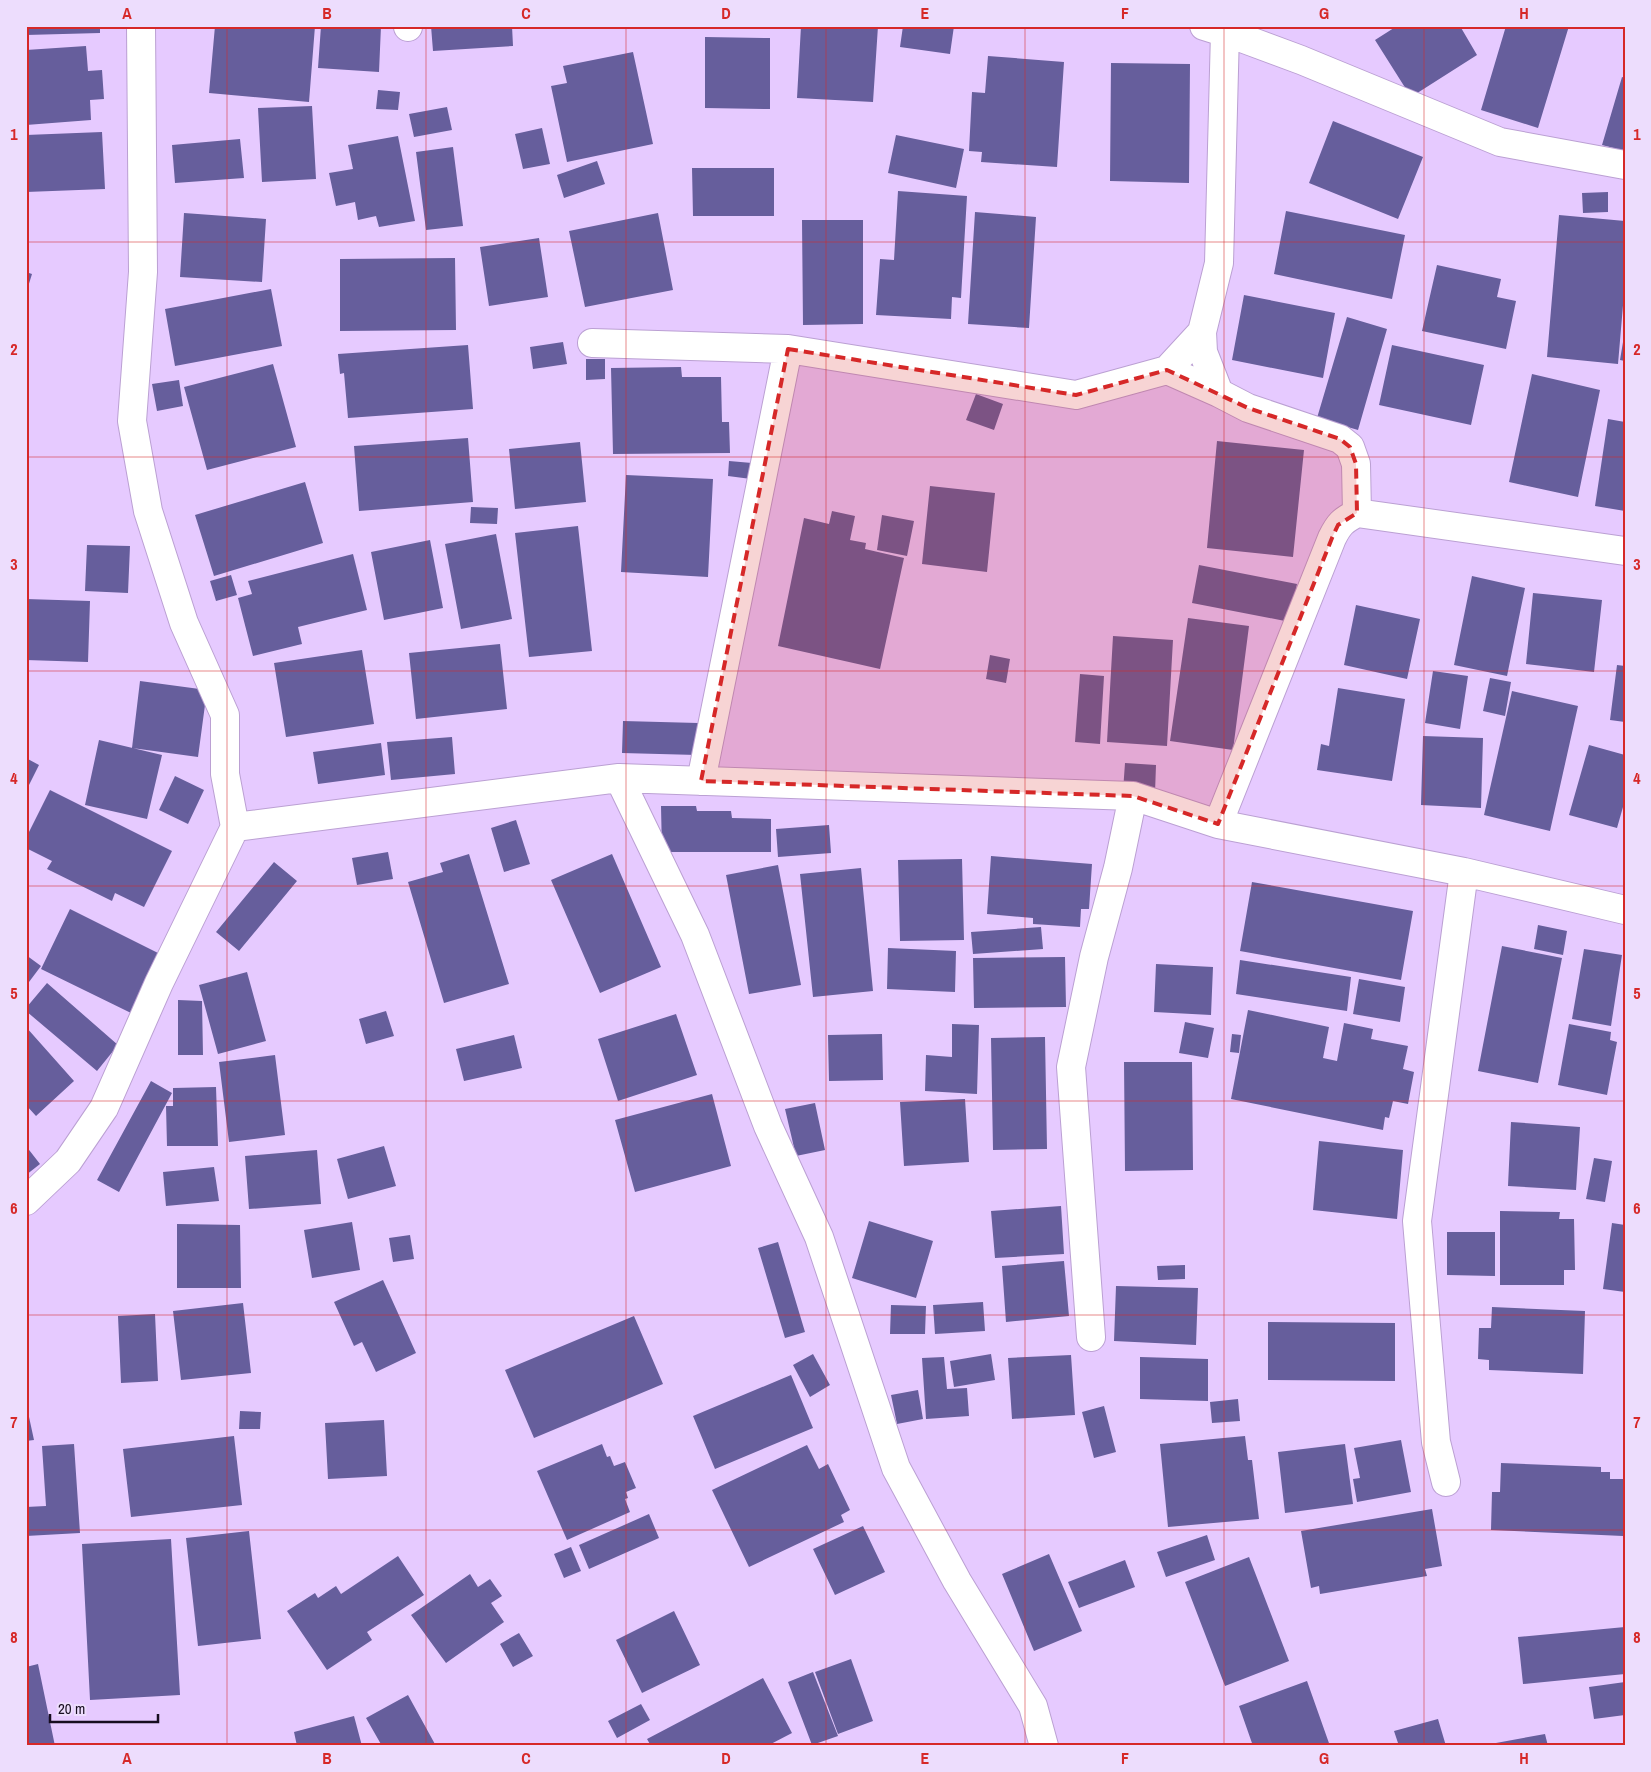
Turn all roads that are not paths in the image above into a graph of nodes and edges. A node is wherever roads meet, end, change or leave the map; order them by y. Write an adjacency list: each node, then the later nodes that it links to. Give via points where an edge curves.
1 (141, 26): 15 (street, via 144,272 132,421 148,511 184,622 225,715 225,774)
2 (1214, 29): 3 (street, via 1301,60 1500,142); 4 (street, via 1219,263)
3 (1625, 165)
4 (1202, 332): 7 (street); 8 (street, via 1203,352)
5 (592, 343): 6 (street)
6 (788, 349): 7 (street, via 1076,395); 12 (street)
7 (1167, 370): 8 (street)
8 (1219, 393): 9 (street, via 1248,408 1340,439 1350,447 1356,464)
9 (1356, 513): 10 (street); 14 (street, via 1338,525 1332,538)
10 (1625, 551)
11 (619, 778): 12 (street); 15 (street); 21 (street, via 695,935 768,1126 819,1238 896,1468 957,1581 1034,1706)
12 (701, 781): 13 (street)
13 (1133, 796): 14 (street); 19 (street, via 1071,1067)
14 (1218, 824): 16 (street)
15 (235, 827): 18 (street, via 104,1108 68,1161)
16 (1464, 872): 17 (street); 20 (street, via 1417,1221 1436,1442)
17 (1625, 910)
18 (26, 1201)
19 (1092, 1337)
20 (1446, 1482)
21 (1044, 1746)

